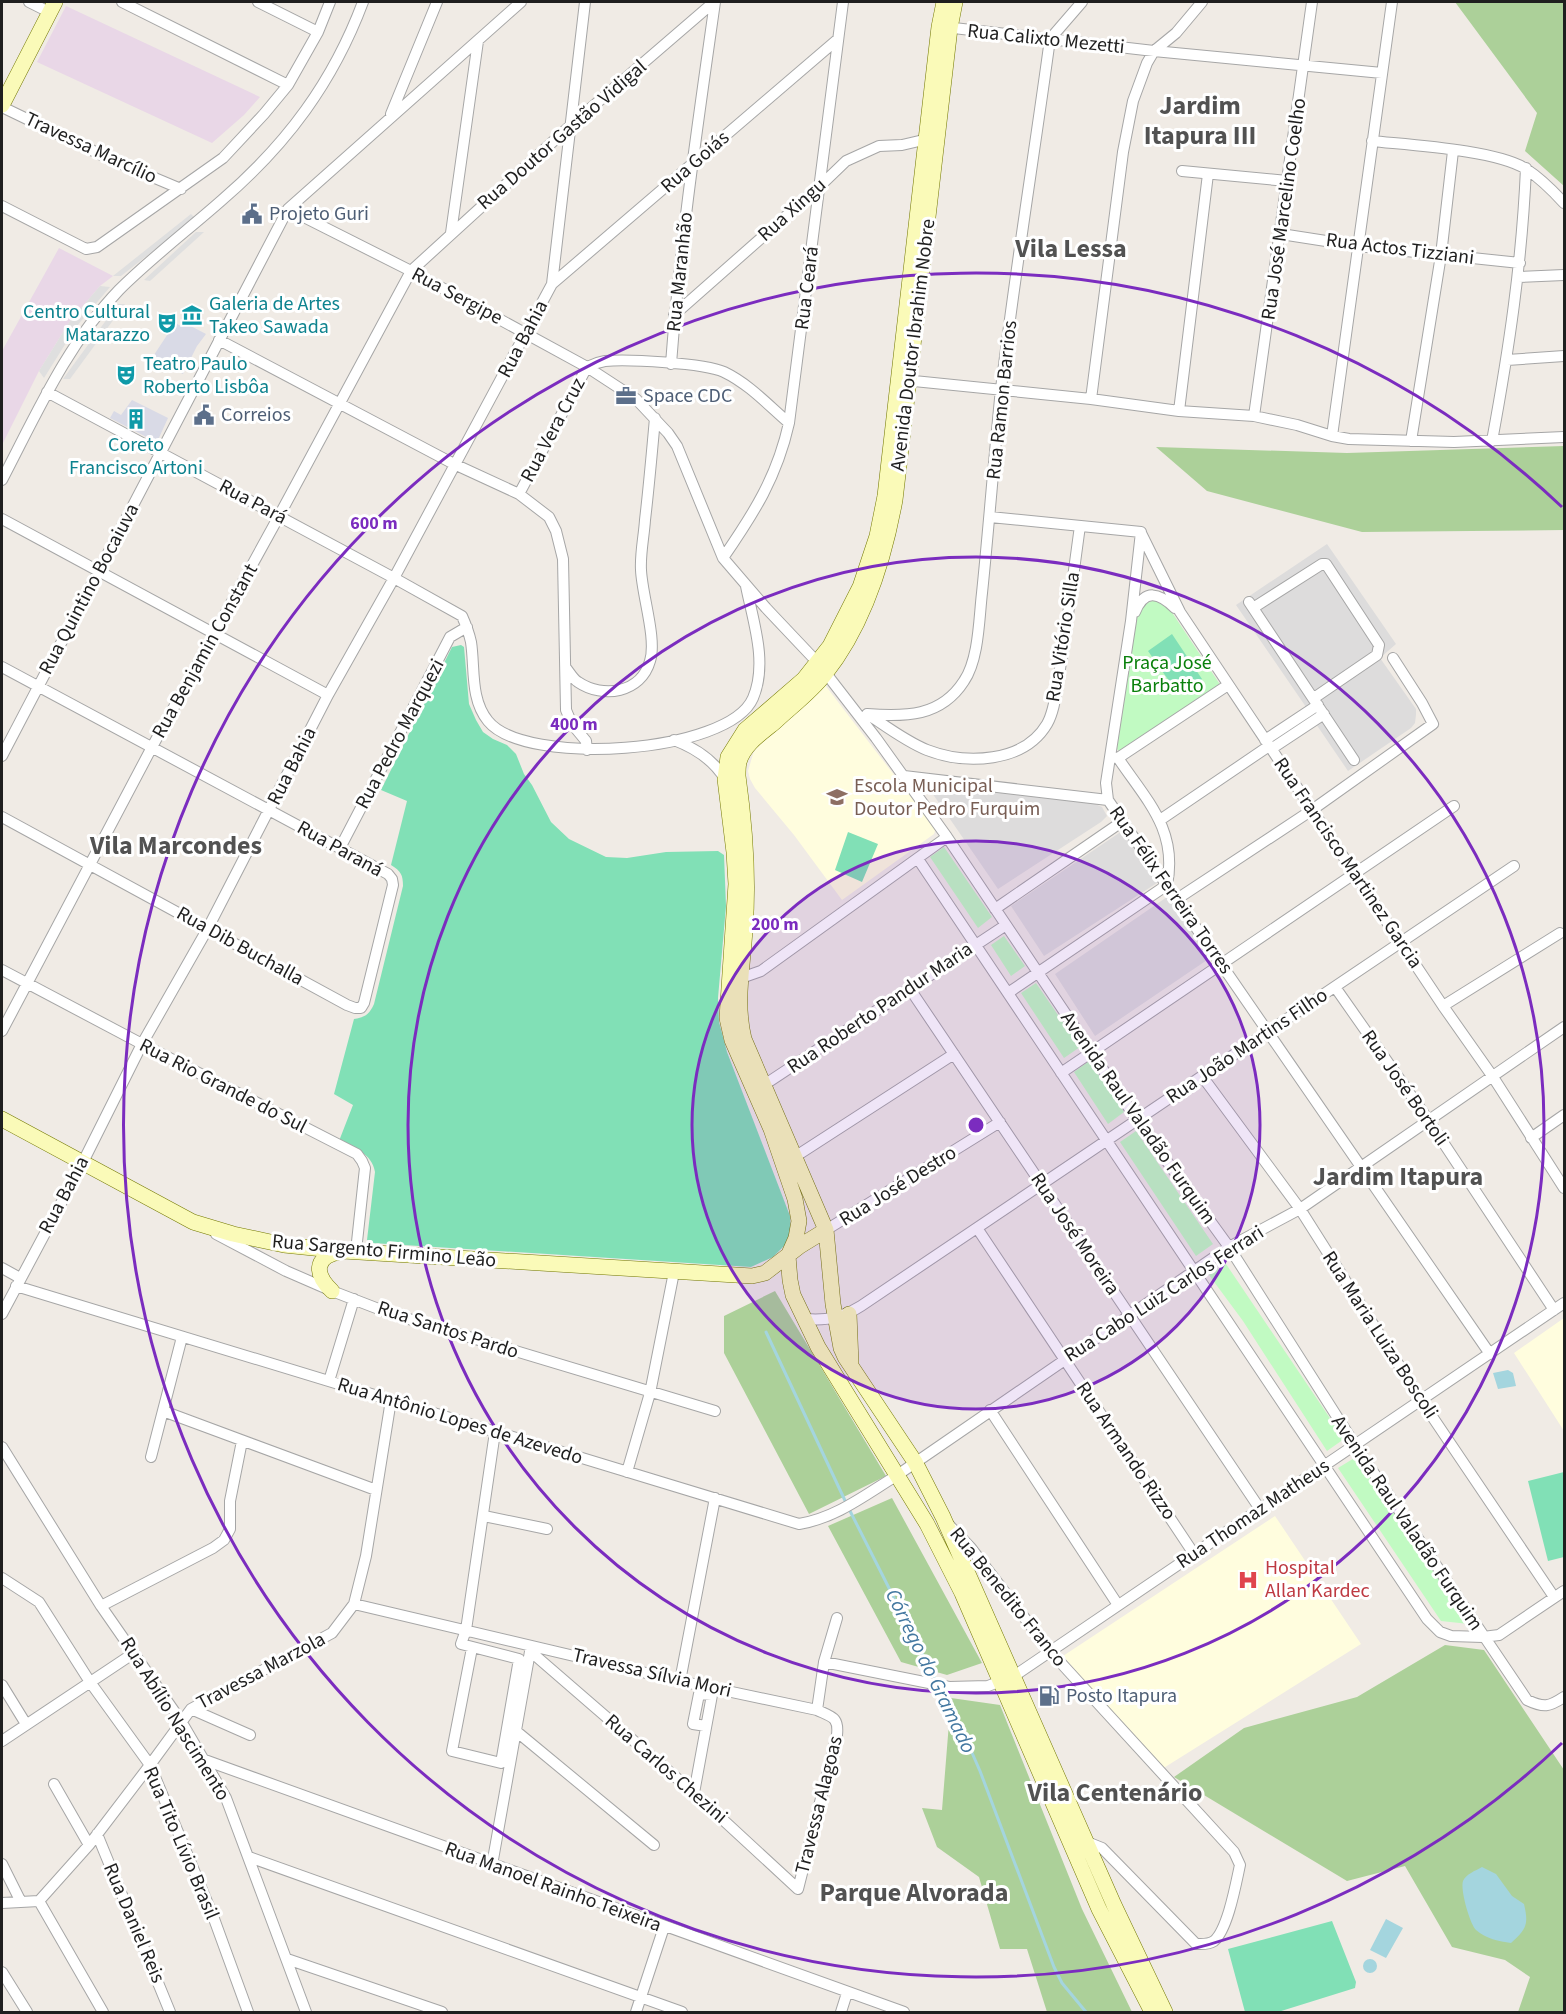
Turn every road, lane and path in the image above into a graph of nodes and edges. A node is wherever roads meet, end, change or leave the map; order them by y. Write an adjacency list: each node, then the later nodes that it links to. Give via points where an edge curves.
1 (29, 2): 17 (street)
2 (122, 2): 28 (street)
3 (258, 2): 19 (street)
4 (330, 2): 19 (street)
5 (363, 2): 63 (street, via 342,53 294,127 225,198 120,290 89,324)
6 (437, 2): 26 (street, Rua Quintino Bocaiuva)
7 (521, 2): 22 (street)
8 (585, 2): 31 (street)
9 (714, 2): 31 (street, Rua Doutor Gastão Vidigal); 35 (street, Rua Maranhão)
10 (843, 2): 20 (street, Rua Ceará)
11 (944, 2): 18 (main road, Avenida Doutor Ibrahim Nobre)
12 (955, 2): 18 (main road, Avenida Doutor Ibrahim Nobre)
13 (1082, 2): 21 (street)
14 (1202, 2): 23 (street, via 1176,33)
15 (1312, 2): 24 (street, Rua José Marcelino Coelho)
16 (1392, 2): 25 (street)
17 (52, 7): 29 (main road)
18 (945, 27): 21 (street, Rua Calixto Mezetti); 32 (main road, Avenida Doutor Ibrahim Nobre)
19 (318, 32): 28 (street)
20 (838, 39): 35 (street, Rua Goiás); 40 (street, Rua Ceará)
21 (1050, 39): 23 (street, Rua Calixto Mezetti); 62 (street, Rua Ramon Barrios)
22 (478, 41): 27 (street); 45 (street)
23 (1154, 51): 24 (street, Rua Calixto Mezetti); 64 (street, via 1138,86 1126,132)
24 (1303, 65): 25 (street, Rua Calixto Mezetti); 39 (street, Rua José Marcelino Coelho)
25 (1382, 73): 33 (street)
26 (406, 78): 27 (street, via 420,83); 30 (street, Rua Quintino Bocaiuva)
27 (432, 81): 30 (street)
28 (288, 85): 41 (street, via 223,158)
29 (2, 106): 41 (street, Travessa Marcílio)
30 (390, 117): 44 (street, Rua Quintino Bocaiuva)
31 (570, 126): 45 (street, Rua Doutor Gastão Vidigal); 53 (street)
32 (932, 138): 40 (street, Rua Xingu, via 879,146 846,160); 61 (main road, Avenida Doutor Ibrahim Nobre)
33 (1372, 141): 34 (street); 47 (street)
34 (1454, 151): 36 (street, via 1490,156); 48 (street)
35 (692, 164): 53 (street, Rua Goiás); 54 (street, Rua Maranhão)
36 (1526, 168): 42 (street); 49 (street)
37 (1182, 171): 38 (street)
38 (1209, 174): 39 (street); 66 (street)
39 (1287, 181): 46 (street, Rua José Marcelino Coelho)
40 (819, 187): 54 (street, Rua Xingu); 69 (street, Rua Ceará)
41 (181, 189): 43 (street, via 97,247 86,249)
42 (1564, 203)
43 (2, 206)
44 (288, 209): 50 (street, Rua Sergipe); 56 (street, Rua Quintino Bocaiuva)
45 (451, 233): 50 (street, Rua Doutor Gastão Vidigal)
46 (1281, 234): 47 (street, Rua Actos Tizziani); 67 (street, Rua José Marcelino Coelho)
47 (1358, 246): 48 (street, Rua Actos Tizziani); 70 (street)
48 (1441, 255): 49 (street, Rua Actos Tizziani); 72 (street)
49 (1520, 263): 52 (street)
50 (411, 271): 55 (street, Rua Sergipe); 65 (street, Rua Benjamin Constant)
51 (1564, 275): 52 (street)
52 (1518, 277): 58 (street)
53 (552, 284): 55 (street, Rua Bahia)
54 (674, 315): 59 (street, Rua Maranhão)
55 (527, 333): 60 (street, Rua Sergipe); 75 (street, Rua Bahia)
56 (219, 340): 65 (street); 74 (street, Rua Quintino Bocaiuva)
57 (1564, 356): 58 (street)
58 (1507, 360): 73 (street)
59 (670, 364): 60 (street, via 621,360 601,361); 69 (street, via 721,371 757,393)
60 (587, 367): 68 (street, Rua Sergipe, via 636,399); 77 (street, Rua Vera Cruz)
61 (903, 380): 62 (street); 94 (main road, Avenida Doutor Ibrahim Nobre, via 895,500 888,541 851,632)
62 (1001, 389): 64 (street); 79 (street, Rua Ramon Barrios)
63 (47, 392): 74 (street, Rua Pará); 76 (street)
64 (1091, 399): 66 (street)
65 (340, 403): 75 (street); 78 (street, Rua Benjamin Constant)
66 (1179, 411): 67 (street)
67 (1254, 416): 70 (street)
68 (655, 418): 83 (street, Rua Sergipe, via 677,446); 93 (street, via 640,569 652,648 650,661 645,672 628,688 610,692 587,687)
69 (789, 423): 83 (street, Rua Ceará, via 769,485)
70 (1332, 436): 72 (street)
71 (1564, 436): 73 (street)
72 (1411, 441): 73 (street)
73 (1492, 441)
74 (160, 453): 78 (street, Rua Pará); 84 (street, Rua Quintino Bocaiuva)
75 (454, 464): 77 (street); 85 (street, Rua Bahia)
76 (2, 480)
77 (519, 494): 93 (street, via 549,517 556,531 563,559)
78 (279, 516): 85 (street, Rua Pará); 90 (street, Rua Benjamin Constant)
79 (990, 517): 81 (street); 100 (street, Rua Ramon Barrios, via 976,644 969,671 949,698)
80 (2, 519): 84 (street)
81 (1080, 526): 82 (street); 103 (street, Rua Vitório Silla, via 1053,706 1041,734 1019,750 1004,755 961,758 927,750)
82 (1141, 532): 87 (street, Rua Francisco Martinez Garcia); 88 (street)
83 (723, 558): 86 (street, Avenida Raul Valadão Furquim)
84 (98, 572): 90 (street); 96 (street, Rua Quintino Bocaiuva)
85 (394, 578): 89 (street, Rua Pará, via 462,616); 97 (street, Rua Bahia)
86 (746, 586): 94 (street, Avenida Raul Valadão Furquim); 101 (street, via 760,668)
87 (1180, 612): 88 (street, via 1165,598 1152,595 1140,602); 95 (street, Rua Francisco Martinez Garcia)
88 (1131, 621): 110 (street)
89 (467, 627): 108 (street, via 477,703 488,722 507,736 521,740); 122 (street, Rua Pedro Marquezi, via 450,637)
90 (214, 635): 97 (street); 106 (street, Rua Benjamin Constant)
91 (1393, 658): 117 (street, via 1433,724)
92 (2, 667): 96 (street, Rua Paraná)
93 (566, 668): 108 (street, via 566,710 586,741)
94 (821, 669): 98 (street, Avenida Raul Valadão Furquim); 101 (main road); 107 (main road, via 803,697)
95 (1228, 685): 105 (street, Rua Francisco Martinez Garcia); 110 (street)
96 (38, 687): 106 (street, Rua Paraná); 109 (street, Rua Quintino Bocaiuva)
97 (328, 695): 116 (street, Rua Bahia)
98 (850, 705): 102 (street, Rua Ramon Barrios); 112 (street, Avenida Raul Valadão Furquim)
99 (1319, 706): 99 (street, via 1251,605 1326,564 1379,645 1377,655); 105 (street); 111 (street)
100 (926, 712): 102 (street, Rua Ramon Barrios, via 897,716); 103 (street, via 907,721)
101 (752, 713): 104 (street); 107 (main road)
102 (867, 714): 103 (street, Rua Vitório Silla)
103 (896, 732)
104 (674, 740): 108 (street, via 625,749); 113 (street, via 701,753)
105 (1268, 745): 117 (street, Rua Francisco Martinez Garcia); 119 (street)
106 (152, 747): 116 (street, Rua Paraná); 124 (street, Rua Benjamin Constant)
107 (740, 747): 113 (main road, via 729,757)
108 (587, 750)
109 (2, 756)
110 (1114, 757): 114 (street, via 1106,783); 119 (street)
111 (1354, 760)
112 (904, 776): 114 (street, Rua Félix Ferreira Torres); 121 (street, Avenida Raul Valadão Furquim)
113 (730, 782): 139 (main road, via 747,887); 154 (main road, via 735,884 727,1018 732,1040)
114 (1108, 800): 120 (street, Rua Félix Ferreira Torres)
115 (1454, 806): 126 (street)
116 (269, 810): 122 (street, Rua Paraná); 132 (street, Rua Bahia)
117 (1312, 810): 126 (street, Rua Francisco Martinez Garcia); 129 (street)
118 (2, 817): 124 (street, Rua Dib Buchalla)
119 (1160, 819): 128 (street, via 1171,868)
120 (1123, 821): 128 (street, Rua Félix Ferreira Torres); 130 (street)
121 (947, 837): 123 (street); 130 (street, Avenida Raul Valadão Furquim)
122 (340, 848): 127 (street, Rua Paraná)
123 (918, 859): 135 (street, Avenida Raul Valadão Furquim); 139 (street, via 761,971)
124 (90, 865): 132 (street, Rua Dib Buchalla); 140 (street, Rua Benjamin Constant)
125 (1514, 866): 134 (street, Rua João Martins Filho)
126 (1354, 873): 134 (street, Rua Francisco Martinez Garcia); 136 (street)
127 (392, 879): 132 (street, Rua Dib Buchalla, via 361,1008 348,1005)
128 (1167, 885): 129 (street, Rua Félix Ferreira Torres); 138 (street)
129 (1177, 899): 136 (street, Rua Félix Ferreira Torres)
130 (995, 909): 131 (street, Avenida Raul Valadão Furquim)
131 (1006, 925): 135 (street, Rua Roberto Pandur Maria); 138 (street, Avenida Raul Valadão Furquim)
132 (207, 928): 148 (street, Rua Bahia)
133 (1560, 933): 144 (street)
134 (1400, 943): 141 (street, Rua João Martins Filho); 144 (street, Rua Francisco Martinez Garcia)
135 (975, 945): 142 (street, Rua Roberto Pandur Maria); 143 (street, Avenida Raul Valadão Furquim)
136 (1221, 964): 147 (street, Rua Félix Ferreira Torres); 149 (street)
137 (2, 970): 140 (street, Rua Rio Grande do Sul)
138 (1038, 973): 143 (street); 149 (street, Avenida Raul Valadão Furquim)
139 (741, 978): 154 (main road, via 740,1022)
140 (27, 983): 146 (street, Rua Benjamin Constant); 148 (street, Rua Rio Grande do Sul)
141 (1335, 987): 147 (street, Rua João Martins Filho); 158 (street, Rua José Bortoli)
142 (910, 989): 150 (street, Rua José Moreira); 154 (street, Rua Roberto Pandur Maria)
143 (1008, 993): 151 (street, Avenida Raul Valadão Furquim)
144 (1443, 1006): 153 (street, Rua Francisco Martinez Garcia)
145 (1564, 1027): 153 (street, Rua Cabo Luiz Carlos Ferrari)
146 (2, 1031)
147 (1268, 1032): 152 (street, Rua João Martins Filho); 164 (street, Rua Félix Ferreira Torres)
148 (142, 1044): 163 (street, Rua Bahia); 172 (street, Rua Rio Grande do Sul, via 357,1154 365,1168)
149 (1091, 1052): 151 (street); 157 (street, Avenida Raul Valadão Furquim)
150 (954, 1054): 159 (street, Rua José Moreira); 162 (street)
151 (1061, 1073): 161 (street, Avenida Raul Valadão Furquim)
152 (1202, 1077): 157 (street, Rua João Martins Filho); 167 (street, Rua Maria Luiza Boscoli)
153 (1493, 1077): 158 (street, Rua Cabo Luiz Carlos Ferrari); 160 (street, Rua Francisco Martinez Garcia)
154 (759, 1088): 162 (main road, via 771,1129)
155 (1564, 1115): 160 (street)
156 (2, 1119): 163 (main road, Rua Sargento Firmino Leão)
157 (1137, 1120): 161 (street, Rua João Martins Filho); 171 (street, Avenida Raul Valadão Furquim)
158 (1429, 1121): 164 (street, Rua Cabo Luiz Carlos Ferrari); 182 (street, Rua José Bortoli)
159 (1000, 1122): 165 (street, Rua José Moreira); 170 (street, Rua José Destro)
160 (1531, 1138): 166 (street, Rua Francisco Martinez Garcia)
161 (1107, 1141): 165 (street, Rua João Martins Filho); 176 (street, Avenida Raul Valadão Furquim)
162 (789, 1160): 170 (main road); 173 (main road, via 799,1221)
163 (83, 1162): 168 (main road, Rua Sargento Firmino Leão); 177 (street, Rua Bahia)
164 (1362, 1167): 167 (street, Rua Cabo Luiz Carlos Ferrari); 187 (street, Rua Félix Ferreira Torres)
165 (1042, 1185): 169 (street, Rua João Martins Filho); 184 (street, Rua José Moreira)
166 (1564, 1188)
167 (1300, 1209): 171 (street, Rua Cabo Luiz Carlos Ferrari); 192 (street, Rua Maria Luiza Boscoli)
168 (193, 1222): 172 (main road, Rua Sargento Firmino Leão, via 284,1245); 178 (street, Rua Santos Pardo)
169 (976, 1228): 181 (street, Rua João Martins Filho); 188 (street, Rua Armando Rizzo)
170 (826, 1230): 173 (main road, Rua Sargento Firmino Leão); 181 (main road)
171 (1228, 1247): 176 (street, Rua Cabo Luiz Carlos Ferrari); 198 (street, Avenida Raul Valadão Furquim)
172 (349, 1251): 175 (main road, Rua Sargento Firmino Leão); 178 (main road, via 330,1254 321,1262 321,1280)
173 (788, 1256): 175 (main road, Rua Sargento Firmino Leão, via 765,1273 752,1276); 185 (main road, via 793,1295)
174 (2, 1268): 177 (street, Rua Antônio Lopes de Azevedo)
175 (674, 1272): 190 (street)
176 (1193, 1272): 184 (street, Rua Cabo Luiz Carlos Ferrari); 202 (street, Avenida Raul Valadão Furquim)
177 (18, 1282): 183 (street, Rua Bahia); 186 (street, Rua Antônio Lopes de Azevedo)
178 (332, 1292): 179 (street, Rua Santos Pardo)
179 (354, 1299): 189 (street); 190 (street, Rua Santos Pardo)
180 (1564, 1303): 182 (street, Rua Thomaz Matheus)
181 (845, 1310): 185 (street, via 822,1320); 201 (main road, via 841,1348)
182 (1554, 1310): 187 (street, Rua Thomaz Matheus)
183 (2, 1314)
184 (1129, 1315): 188 (street, Rua Cabo Luiz Carlos Ferrari); 207 (street, Rua José Moreira)
185 (806, 1319): 204 (main road, via 818,1347)
186 (182, 1337): 189 (street, Rua Antônio Lopes de Azevedo); 194 (street)
187 (1490, 1354): 192 (street, Rua Thomaz Matheus)
188 (1065, 1358): 193 (street, Rua Cabo Luiz Carlos Ferrari); 212 (street, Rua Armando Rizzo)
189 (329, 1381): 191 (street, Rua Antônio Lopes de Azevedo)
190 (650, 1392): 195 (street, Rua Santos Pardo); 203 (street)
191 (391, 1400): 196 (street, Rua Antônio Lopes de Azevedo); 205 (street, Travessa Marzola)
192 (1421, 1400): 198 (street, Rua Thomaz Matheus); 215 (street, Rua Maria Luiza Boscoli)
193 (990, 1410): 201 (street, Rua Cabo Luiz Carlos Ferrari); 217 (street)
194 (163, 1411): 197 (street); 200 (street)
195 (715, 1411)
196 (495, 1432): 203 (street, Rua Antônio Lopes de Azevedo); 208 (street)
197 (242, 1441): 205 (street); 218 (street, via 230,1529 225,1540)
198 (1355, 1445): 202 (street, Rua Thomaz Matheus); 221 (street, Avenida Raul Valadão Furquim)
199 (2, 1447): 218 (street, Rua Abílio Nascimento)
200 (151, 1457)
201 (915, 1462): 204 (street, Rua Cabo Luiz Carlos Ferrari); 209 (main road)
202 (1324, 1466): 207 (street, Rua Thomaz Matheus); 221 (street, Avenida Raul Valadão Furquim, via 1427,1619 1440,1632 1451,1636)
203 (627, 1472): 206 (street, Rua Antônio Lopes de Azevedo)
204 (896, 1476): 206 (street, Rua Antônio Lopes de Azevedo, via 848,1507 817,1521 799,1524); 210 (main road)
205 (376, 1490): 216 (street, Travessa Marzola)
206 (715, 1498): 228 (street)
207 (1260, 1509): 212 (street, Rua Thomaz Matheus)
208 (484, 1516): 211 (street); 220 (street)
209 (943, 1517): 210 (main road); 224 (street, Rua Benedito Franco); 227 (main road)
210 (927, 1524): 227 (main road)
211 (547, 1529)
212 (1194, 1554): 217 (street, Rua Thomaz Matheus)
213 (2, 1578): 229 (street, Rua Tito Lívio Brasil, via 39,1602)
214 (1564, 1591): 215 (street)
215 (1554, 1598): 221 (street, via 1499,1635)
216 (354, 1604): 220 (street, Travessa Sílvia Mori); 232 (street, Travessa Marzola, via 332,1633)
217 (1118, 1605): 224 (street, Rua Thomaz Matheus)
218 (101, 1606): 225 (street, Rua Abílio Nascimento)
219 (837, 1618): 226 (street, Travessa Alagoas)
220 (466, 1629): 222 (street, via 461,1644); 223 (street, Travessa Sílvia Mori)
221 (1483, 1637): 231 (street, via 1527,1700 1552,1706)
222 (472, 1648): 222 (street, via 519,1659 501,1763 452,1751)
223 (531, 1648): 228 (street, Travessa Sílvia Mori); 238 (street); 244 (street, Rua Carlos Chezini)
224 (1050, 1651): 227 (street, Rua Thomaz Matheus); 246 (street, Rua Benedito Franco, via 1234,1852 1240,1865 1223,1928 1215,1940 1196,1944 1102,1848)
225 (134, 1653): 229 (street); 235 (street, Rua Abílio Nascimento)
226 (824, 1662): 227 (street, via 949,1687 987,1686); 233 (street, Travessa Alagoas)
227 (1007, 1679): 246 (main road); 271 (main road, via 1099,1909)
228 (680, 1681): 233 (street, Travessa Sílvia Mori)
229 (90, 1683): 236 (street); 242 (street, Rua Tito Lívio Brasil)
230 (2, 1685): 236 (street)
231 (1564, 1697)
232 (190, 1709): 235 (street, Travessa Marzola); 239 (street)
233 (817, 1710): 234 (street, Travessa Sílvia Mori)
234 (837, 1720): 252 (street, Travessa Alagoas, via 837,1735)
235 (181, 1721): 241 (street, Rua Abílio Nascimento); 242 (street, Travessa Marzola)
236 (26, 1724): 240 (street)
237 (706, 1726): 244 (street)
238 (516, 1731): 248 (street); 251 (street)
239 (250, 1735)
240 (2, 1740)
241 (202, 1759): 249 (street, Rua Abílio Nascimento, via 226,1798); 251 (street, Rua Manoel Rainho Teixeira)
242 (150, 1766): 245 (street, Travessa Marzola); 264 (street, Rua Tito Lívio Brasil, via 213,1916)
243 (54, 1784): 247 (street, Rua Daniel Reis)
244 (694, 1793): 252 (street, Rua Carlos Chezini)
245 (96, 1834): 247 (street, Travessa Marzola); 263 (street, Rua Daniel Reis)
246 (1087, 1842): 272 (main road)
247 (89, 1845): 253 (street, Travessa Marzola)
248 (654, 1845)
249 (249, 1857): 257 (street, Rua Abílio Nascimento); 260 (street)
250 (2, 1864): 254 (street)
251 (492, 1865): 256 (street, Rua Manoel Rainho Teixeira)
252 (798, 1889)
253 (39, 1901): 254 (street); 262 (street)
254 (21, 1902): 255 (street)
255 (2, 1903)
256 (664, 1927): 259 (street, Rua Manoel Rainho Teixeira); 260 (street)
257 (286, 1959): 265 (street, Rua Abílio Nascimento); 266 (street)
258 (2, 1972): 261 (street)
259 (847, 1993): 269 (street); 270 (street, Rua Manoel Rainho Teixeira)
260 (640, 1998): 267 (street); 268 (street)
261 (27, 2013)
262 (103, 2013)
263 (170, 2013)
264 (248, 2013)
265 (306, 2013)
266 (442, 2013)
267 (636, 2013)
268 (682, 2013)
269 (841, 2013)
270 (904, 2013)
271 (1152, 2013)
272 (1165, 2013)

